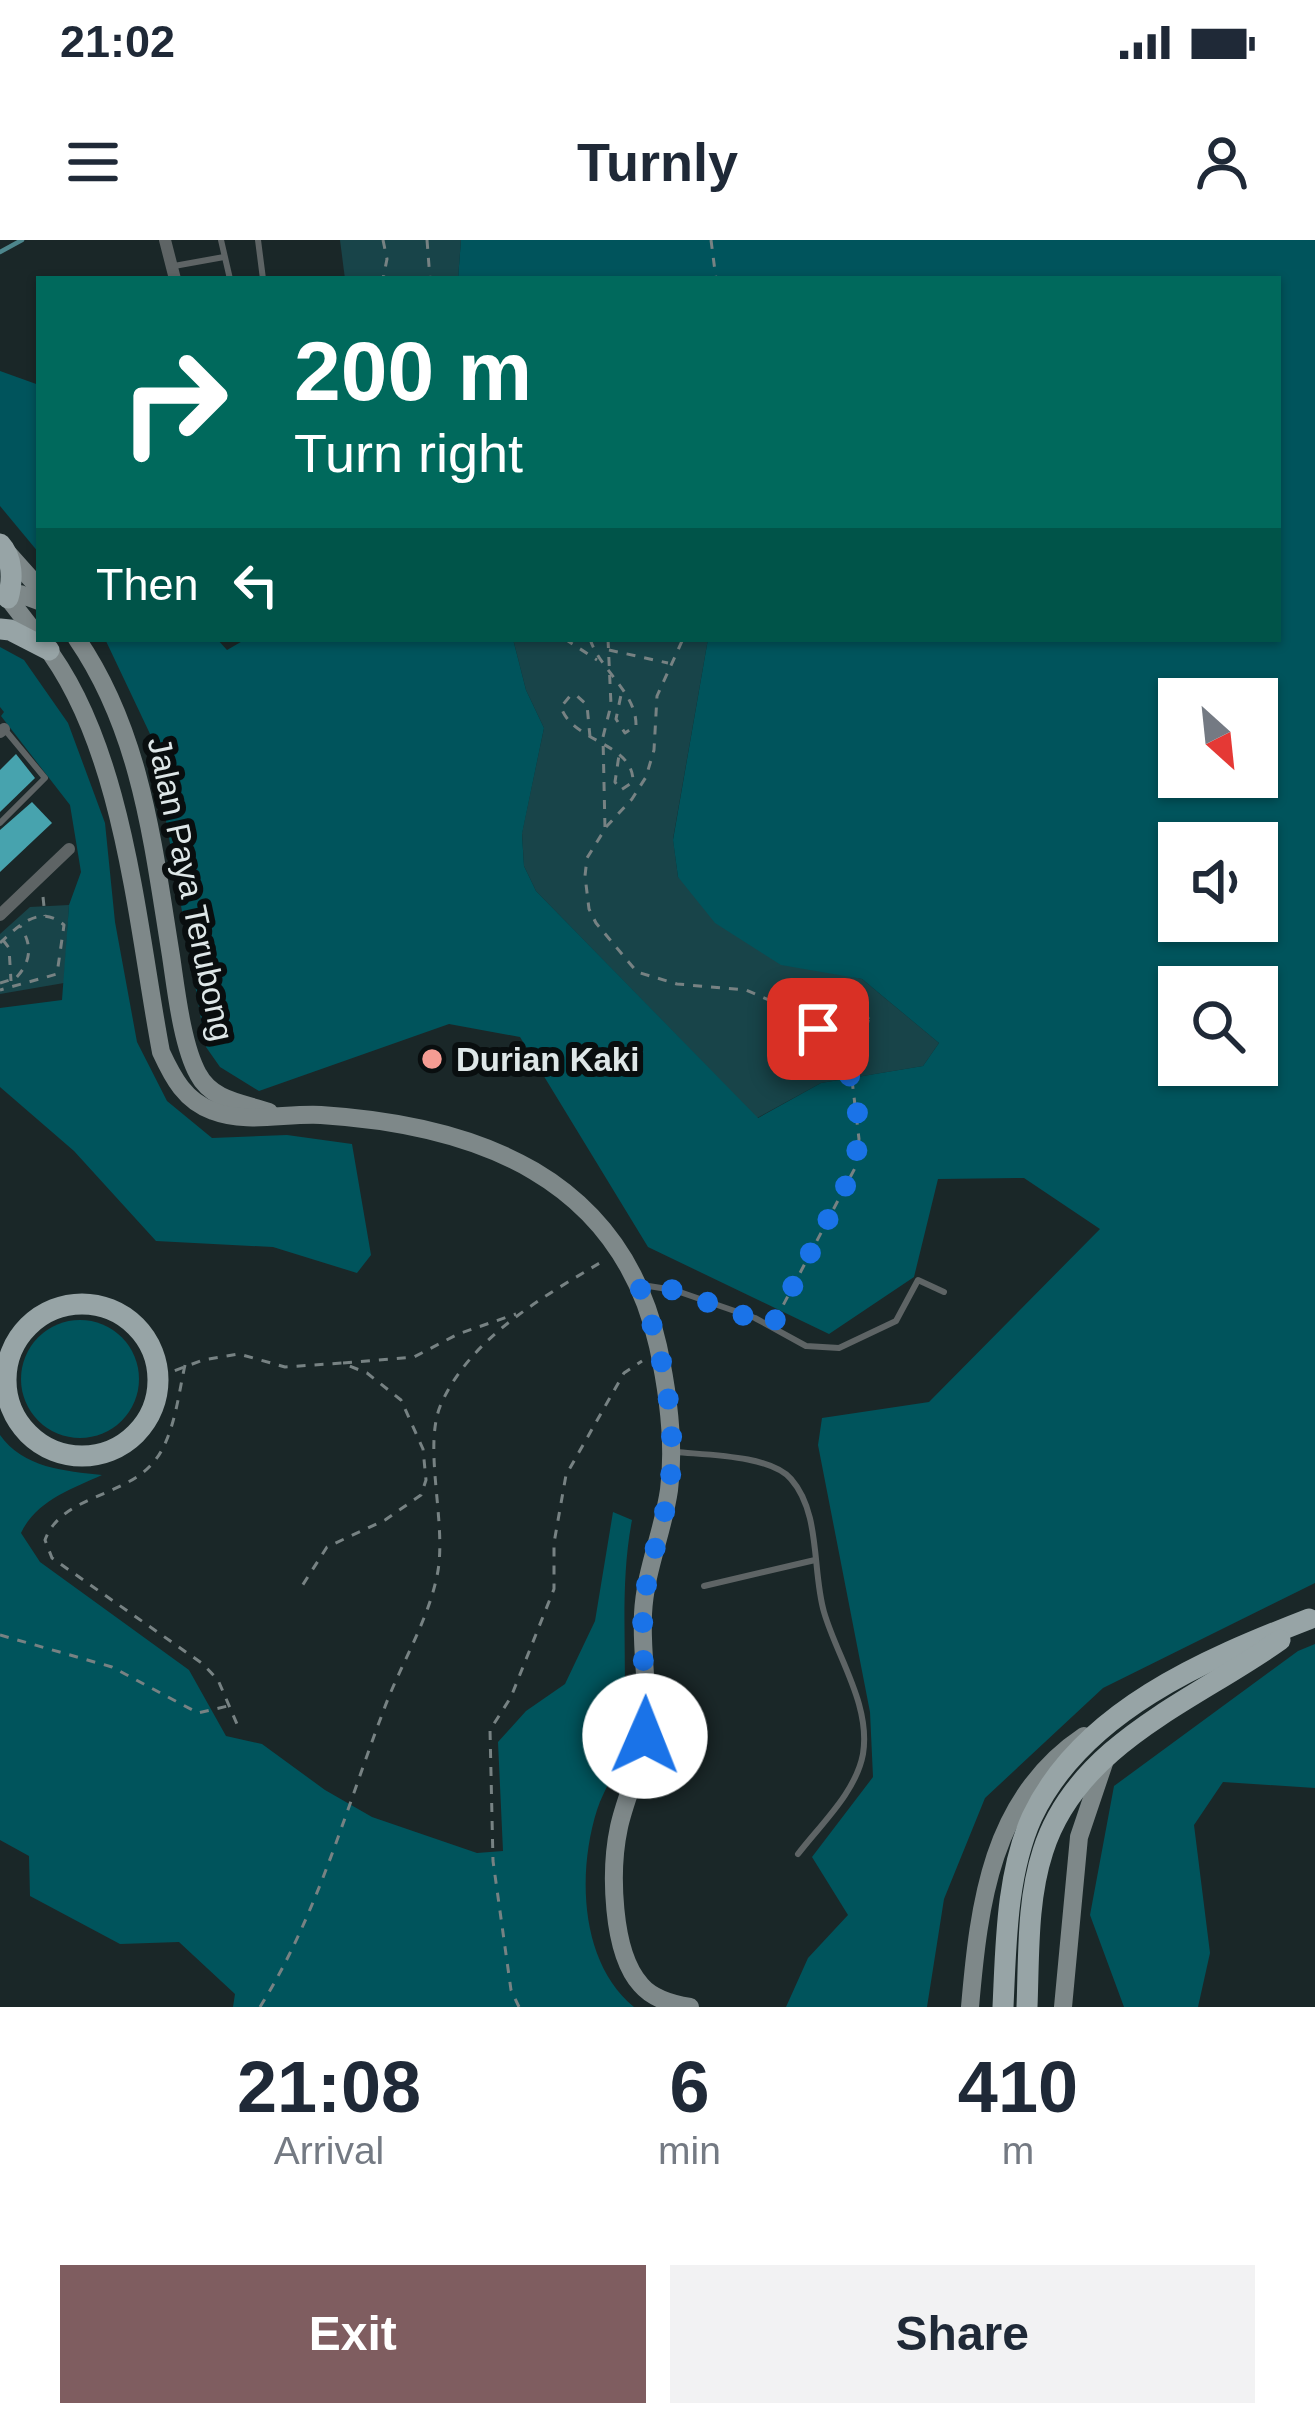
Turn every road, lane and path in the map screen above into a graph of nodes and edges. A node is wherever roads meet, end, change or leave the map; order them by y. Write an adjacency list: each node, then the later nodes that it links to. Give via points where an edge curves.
1 (168, 240): 8 (street)
2 (221, 240): 7 (lane)
3 (258, 240): 10 (lane)
4 (383, 240): 11 (path)
5 (427, 240): 12 (path)
6 (711, 240): 13 (path)
7 (224, 257): 8 (lane); 9 (lane)
8 (174, 273)
9 (229, 276)
10 (263, 276)
11 (384, 276)
12 (430, 276)
13 (716, 276)
14 (3, 547): 15 (main road); 16 (main road, via 12,578)
15 (36, 585)
16 (3, 598): 17 (main road); 19 (main road, Jalan Paya Terubong)
17 (36, 600)
18 (0, 629): 20 (main road)
19 (36, 635)
20 (36, 640)
21 (42, 642): 53 (main road, Jalan Paya Terubong, via 76,700 116,801 161,1052 173,1078 212,1111)
22 (79, 642): 53 (main road, Jalan Paya Terubong, via 132,750 197,1074 231,1102)
23 (570, 642): 28 (path)
24 (591, 642): 28 (path)
25 (608, 642): 27 (path)
26 (681, 642): 29 (path)
27 (609, 650): 29 (path); 30 (path)
28 (599, 661): 30 (path)
29 (670, 663): 37 (path, via 646,777)
30 (611, 676): 31 (path); 34 (path)
31 (622, 690): 31 (path, via 638,718 625,733 616,719)
32 (2, 730): 36 (lane, via 45,778)
33 (590, 737): 33 (path, via 563,716 570,696 586,705); 34 (path)
34 (604, 744): 35 (path); 37 (path)
35 (619, 755): 35 (path, via 634,776 622,790 615,782)
36 (0, 823)
37 (605, 829): 51 (path, via 587,858 586,894 596,923 627,964 677,984 746,990)
38 (69, 849): 40 (street)
39 (44, 906): 41 (path)
40 (0, 915)
41 (45, 916): 42 (path); 48 (path, via 64,925 60,969)
42 (19, 925): 43 (path); 46 (path, via 29,958)
43 (2, 942): 44 (path)
44 (9, 948): 45 (path); 46 (path)
45 (2, 952)
46 (11, 981): 47 (path); 48 (path)
47 (0, 986): 48 (path)
48 (11, 988)
49 (849, 1022): 50 (path)
50 (838, 1026): 50 (path, via 860,1034 867,1016 847,1006); 51 (path)
51 (820, 1031): 52 (path); 59 (path, via 847,1062 859,1139 855,1168)
52 (799, 1033): 52 (path, via 774,1041 772,1052 787,1053)
53 (273, 1114): 54 (main road, via 367,1119 494,1148 564,1189)
54 (620, 1250): 55 (main road); 57 (path)
55 (639, 1285): 59 (lane); 61 (main road)
56 (944, 1292): 59 (lane, via 918,1280 896,1321 839,1348 806,1346)
57 (524, 1312): 62 (path, via 414,1357); 77 (path, via 492,1336 441,1404 434,1430 440,1553 425,1614 324,1879)
58 (0, 1326): 60 (main road)
59 (772, 1326)
60 (25, 1329): 64 (main road, via 64,1306 108,1308 144,1335); 65 (main road, via 11,1351)
61 (659, 1350): 66 (main road); 78 (path, via 624,1373 566,1474 554,1589 490,1730 493,1861)
62 (342, 1363): 63 (path, via 285,1367 239,1354); 68 (path, via 401,1400 423,1449 426,1480 422,1495 327,1546)
63 (185, 1365): 64 (path); 72 (path, via 155,1461 50,1525 45,1540 52,1558 203,1664)
64 (158, 1377): 65 (main road, via 144,1424 127,1441 81,1456 46,1446 18,1423)
65 (4, 1397)
66 (672, 1452): 67 (lane, via 744,1458 789,1476 807,1508); 79 (main road, via 643,1616 645,1736 620,1823 614,1899 640,1984)
67 (815, 1560): 69 (lane); 76 (lane, via 864,1749 857,1778)
68 (302, 1586)
69 (704, 1586)
70 (1312, 1617): 73 (main road); 75 (main road, via 1139,1728)
71 (0, 1635): 72 (path, via 112,1667 198,1713)
72 (230, 1705): 74 (path)
73 (1112, 1717): 80 (main road, via 1072,1744 1020,1800 988,1869); 81 (main road, via 1031,1819 1012,1891)
74 (237, 1724)
75 (1106, 1759): 82 (main road, via 1078,1785 1043,1849); 83 (main road, via 1079,1837)
76 (798, 1854)
77 (260, 2007)
78 (519, 2007)
79 (690, 2007)
80 (970, 2007)
81 (1003, 2007)
82 (1027, 2007)
83 (1064, 2007)

